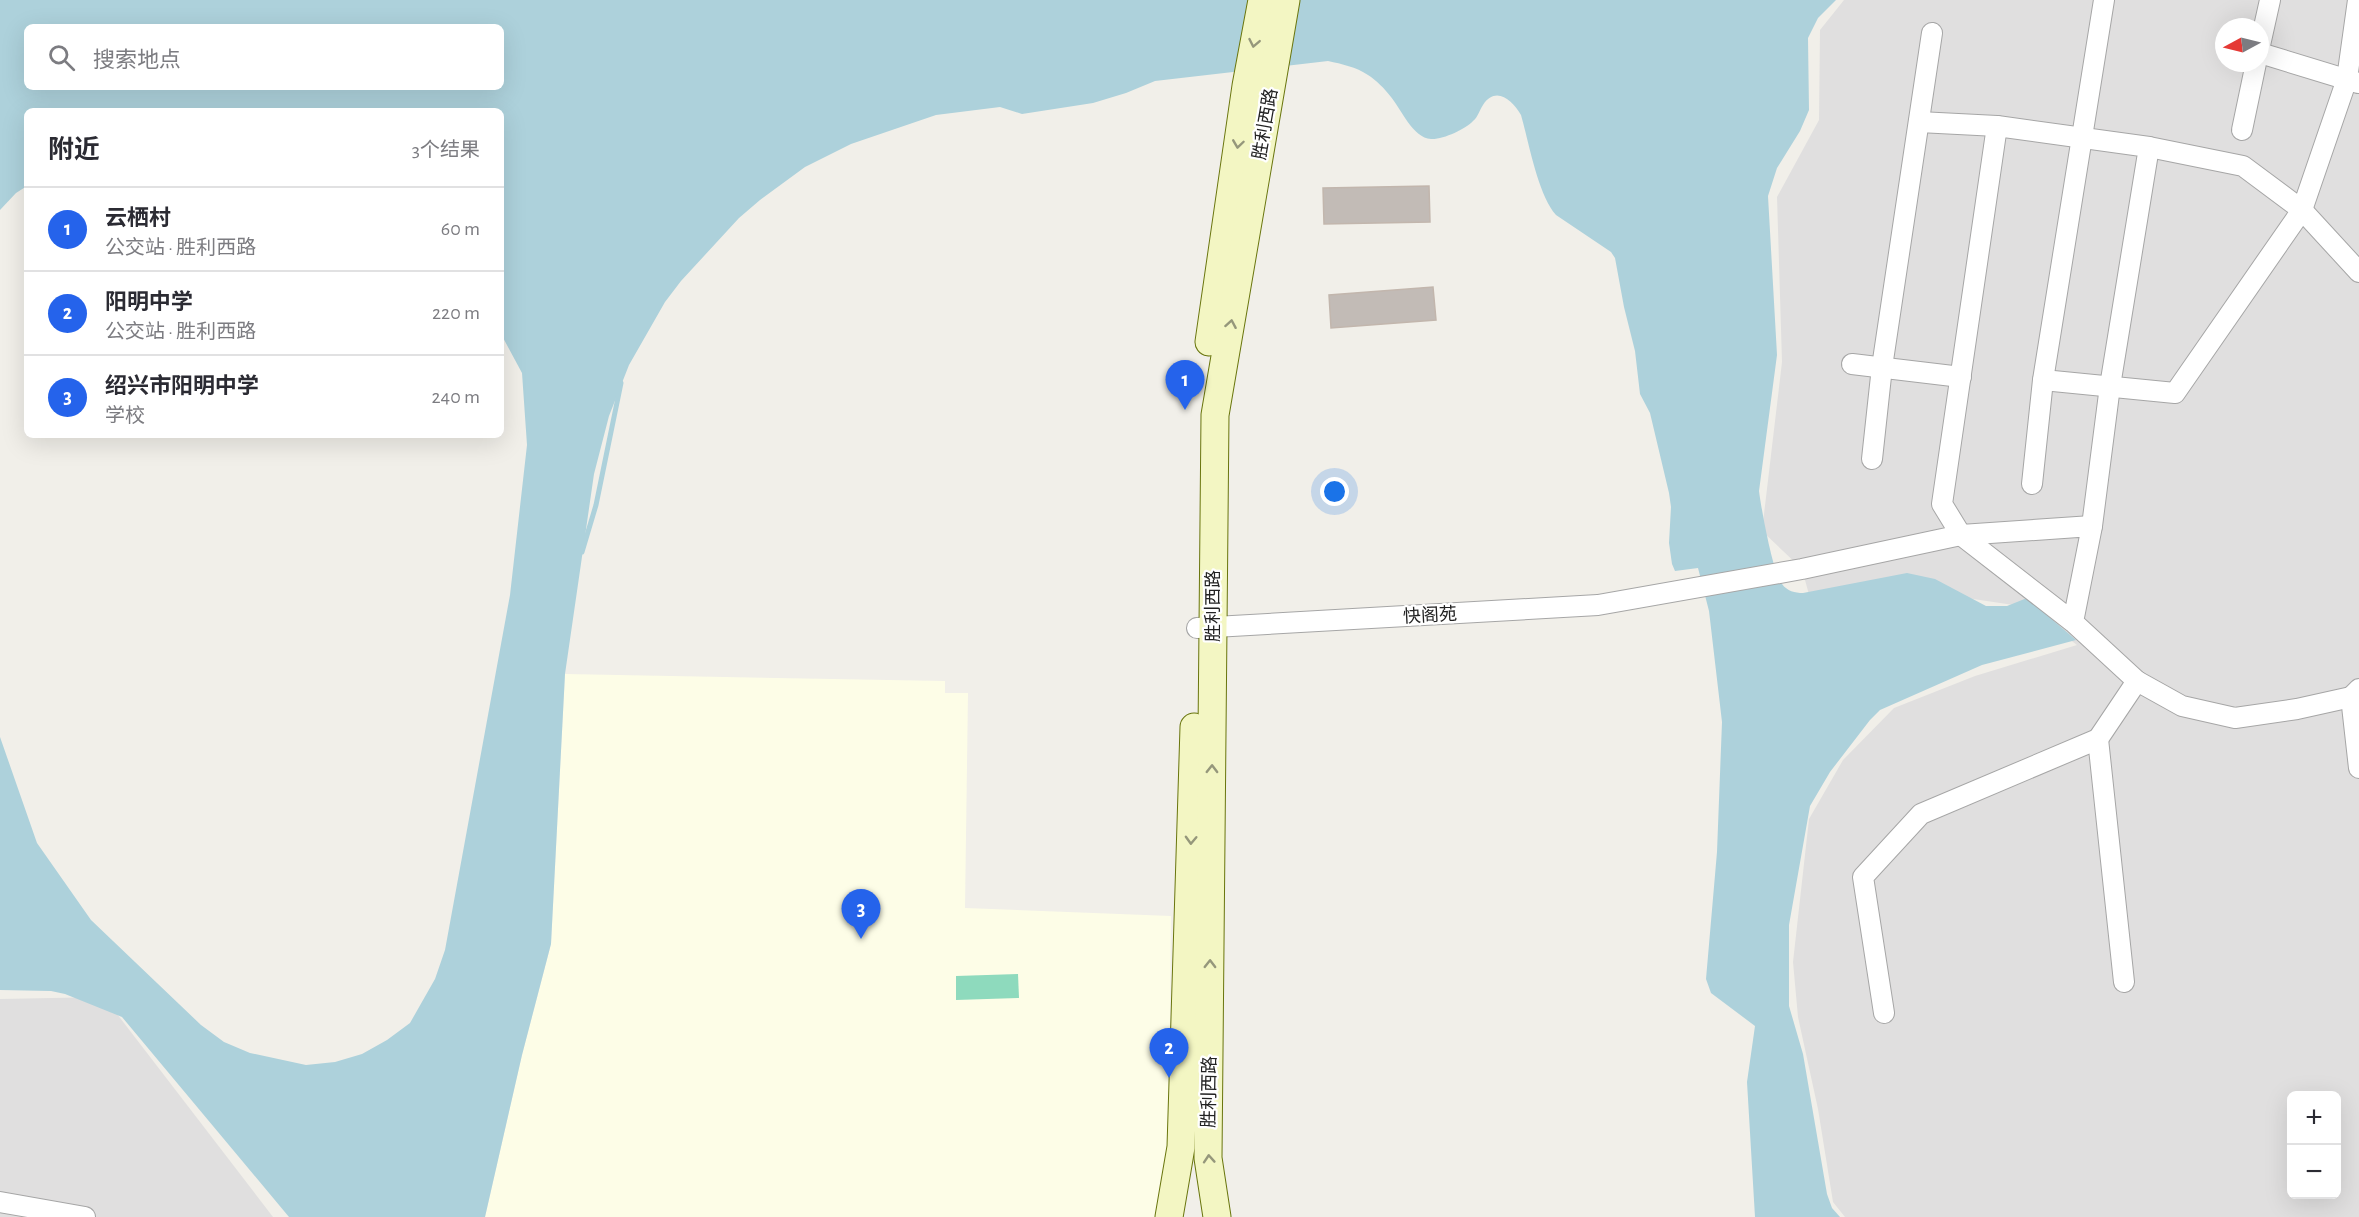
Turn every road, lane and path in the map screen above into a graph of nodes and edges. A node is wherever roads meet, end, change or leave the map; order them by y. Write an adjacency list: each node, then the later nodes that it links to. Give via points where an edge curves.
1 (1262, 0): 11 (main road, 胜利西路, one-way to 11)
2 (1286, 0): 11 (main road, 胜利西路)
3 (2104, 0): 15 (street)
4 (2270, 0): 6 (street)
5 (2358, 0): 10 (street)
6 (2266, 18)
7 (1932, 33): 12 (street)
8 (2269, 56): 10 (street)
9 (2254, 72): 14 (street)
10 (2353, 81): 17 (street)
11 (1259, 85): 29 (main road, 胜利西路, via 1215,415)
12 (1919, 122): 13 (street); 20 (street)
13 (1997, 126): 15 (street); 21 (street)
14 (2242, 130)
15 (2080, 138): 16 (street); 22 (street)
16 (2149, 147): 17 (street, via 2243,166); 23 (street)
17 (2302, 210): 18 (street); 23 (street, via 2175,393)
18 (2359, 272)
19 (1852, 364): 20 (street)
20 (1882, 367): 21 (street); 24 (street)
21 (1961, 377): 27 (street, via 1942,504)
22 (2043, 380): 23 (street); 25 (street)
23 (2110, 386): 26 (street)
24 (1872, 459)
25 (2032, 484)
26 (2092, 526): 27 (street, 快阁苑); 28 (street)
27 (1961, 535): 28 (street); 29 (street, 快阁苑, via 1802,569 1598,605)
28 (2073, 622): 30 (street)
29 (1205, 628): 38 (main road, 胜利西路, one-way to 38, via 1181,1147); 39 (main road, 胜利西路, one-way to 29, via 1208,1158)
30 (2137, 681): 31 (street, via 2182,706 2235,718 2296,709); 32 (street)
31 (2355, 693): 33 (street)
32 (2098, 739): 34 (street); 35 (street, via 1921,814 1863,877)
33 (2359, 768)
34 (2124, 982)
35 (1884, 1013)
36 (0, 1202): 37 (street)
37 (85, 1217)
38 (1169, 1217)
39 (1217, 1217)

